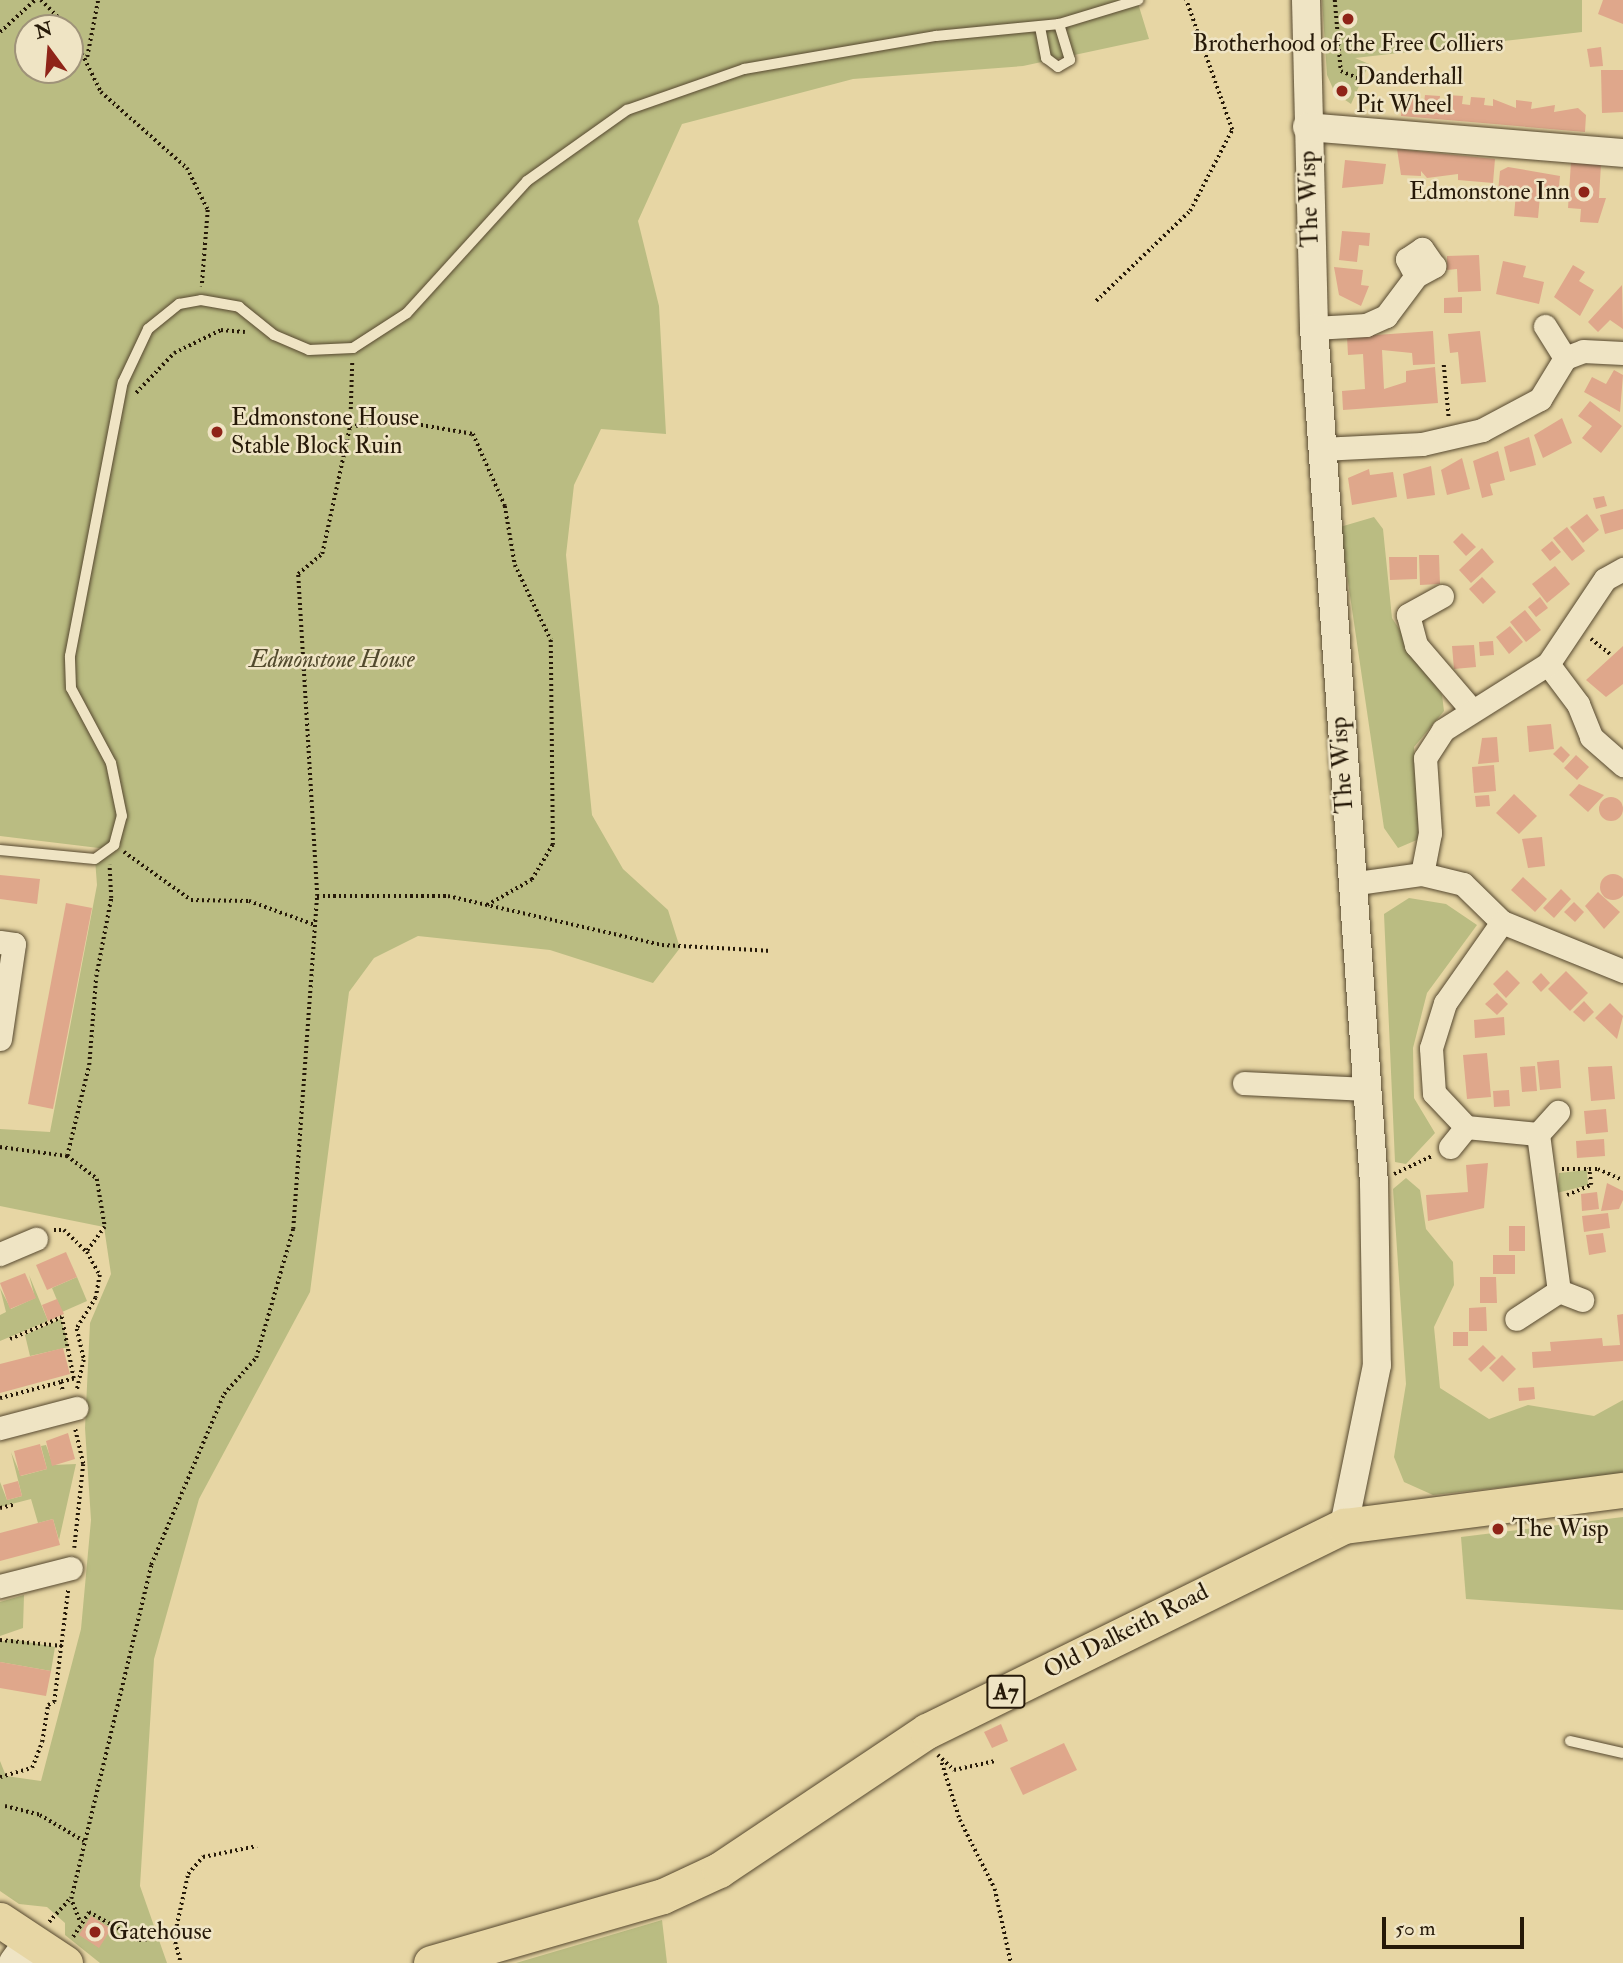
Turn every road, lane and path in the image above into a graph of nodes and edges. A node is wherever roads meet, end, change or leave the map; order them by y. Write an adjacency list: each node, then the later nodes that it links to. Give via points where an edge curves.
1 (35, 0): 11 (path)
2 (41, 0): 8 (path)
3 (98, 0): 13 (path)
4 (1138, 0): 9 (lane)
5 (1186, 0): 19 (path, via 1232,130 1190,211)
6 (1306, 0): 15 (street, The Wisp)
7 (1335, 0): 14 (path, via 1341,71)
8 (55, 14)
9 (1059, 24): 10 (lane); 10 (lane, via 1070,60 1058,67 1046,58)
10 (1040, 27): 23 (lane, via 804,56 680,88 627,110 527,181 407,313)
11 (0, 32)
12 (84, 55): 13 (path)
13 (86, 59): 18 (path, via 101,92 187,167 208,210)
14 (1369, 83)
15 (1307, 127): 16 (street); 21 (street, The Wisp)
16 (1623, 153)
17 (1416, 276): 21 (street, via 1378,321)
18 (201, 300): 22 (lane, via 239,307); 27 (lane, via 179,304 148,329 123,382)
19 (1096, 302)
20 (1545, 327): 25 (street)
21 (1314, 328): 30 (street, The Wisp)
22 (274, 335): 23 (lane, via 309,350); 27 (path, via 221,330 174,353)
23 (353, 348): 28 (path)
24 (1623, 353): 25 (street, via 1583,351)
25 (1564, 358): 29 (street, via 1548,388 1525,411)
26 (1444, 365): 29 (path)
27 (117, 412): 38 (lane, via 69,656 71,688 111,763 121,816)
28 (350, 426): 42 (path, via 323,554 298,575); 43 (path, via 410,424 473,434 505,506 515,565 551,640 553,845 532,880)
29 (1450, 439): 30 (street)
30 (1321, 450): 41 (street, The Wisp)
31 (1623, 569): 35 (street, via 1605,579)
32 (1442, 596): 36 (street, via 1408,615 1416,645)
33 (1589, 637): 34 (path)
34 (1610, 654)
35 (1548, 664): 36 (street); 37 (street, via 1591,737)
36 (1470, 708): 40 (street, via 1443,730 1425,758 1430,833)
37 (1623, 765)
38 (111, 847): 39 (lane, via 95,859); 45 (path, via 191,900 248,901); 57 (path, via 111,898 96,977 89,1065)
39 (0, 850)
40 (1422, 874): 41 (street); 44 (street, via 1463,884)
41 (1350, 884): 51 (street, The Wisp)
42 (317, 896): 43 (path, via 448,896); 45 (path)
43 (488, 905): 47 (path, via 663,945)
44 (1502, 922): 48 (street); 53 (street, via 1445,1003 1431,1048 1434,1094)
45 (315, 925): 91 (path, via 293,1229 256,1358 224,1394 151,1565)
46 (0, 942): 49 (street, via 14,944)
47 (772, 951)
48 (1623, 971)
49 (0, 1039)
50 (1244, 1083): 51 (street)
51 (1366, 1089): 61 (street, The Wisp)
52 (1558, 1111): 54 (street)
53 (1466, 1127): 54 (street); 56 (street)
54 (1538, 1134): 59 (street)
55 (0, 1147): 57 (path)
56 (1450, 1147): 61 (path)
57 (67, 1156): 64 (path, via 97,1180 105,1227)
58 (1589, 1168): 59 (path); 60 (path); 62 (path, via 1591,1185)
59 (1543, 1173): 62 (street)
60 (1623, 1180)
61 (1374, 1183): 75 (street, The Wisp, via 1377,1365)
62 (1546, 1199): 66 (street)
63 (36, 1239): 64 (path, via 36,1230 64,1230); 65 (street)
64 (87, 1252): 72 (path, via 100,1275 96,1298 77,1329 84,1360)
65 (0, 1254)
66 (1559, 1291): 67 (street); 68 (street)
67 (1582, 1300)
68 (1516, 1319)
69 (10, 1339): 70 (path, via 62,1317 74,1379)
70 (61, 1382): 71 (path); 72 (path)
71 (0, 1398)
72 (73, 1409): 73 (street); 79 (path, via 83,1464)
73 (0, 1428)
74 (1623, 1490): 78 (main road, Old Dalkeith Road / A7)
75 (1350, 1492): 78 (street, The Wisp); 81 (street, via 1294,1541)
76 (16, 1504): 77 (path)
77 (0, 1508)
78 (1344, 1526): 81 (main road, Old Dalkeith Road / A7)
79 (71, 1568): 80 (street); 83 (path)
80 (0, 1586)
81 (1115, 1637): 84 (main road, Old Dalkeith Road / A7)
82 (0, 1640): 83 (path)
83 (63, 1646): 89 (path, via 54,1702 32,1768)
84 (927, 1731): 88 (path); 100 (main road, Old Dalkeith Road / A7, via 719,1870 663,1896)
85 (1570, 1741): 86 (lane)
86 (1623, 1753)
87 (995, 1761): 88 (path, via 954,1770)
88 (942, 1763): 101 (path, via 960,1820 995,1889)
89 (0, 1777)
90 (5, 1806): 91 (path, via 40,1815)
91 (84, 1841): 93 (path)
92 (257, 1846): 96 (path, via 203,1857 188,1874)
93 (71, 1899): 95 (path); 97 (path)
94 (0, 1920): 97 (main road)
95 (79, 1920): 96 (path, via 89,1912 139,1940); 98 (path)
96 (174, 1937): 99 (path)
97 (31, 1943): 98 (main road)
98 (66, 1954)
99 (181, 1963)
100 (431, 1963)
101 (1011, 1963)

